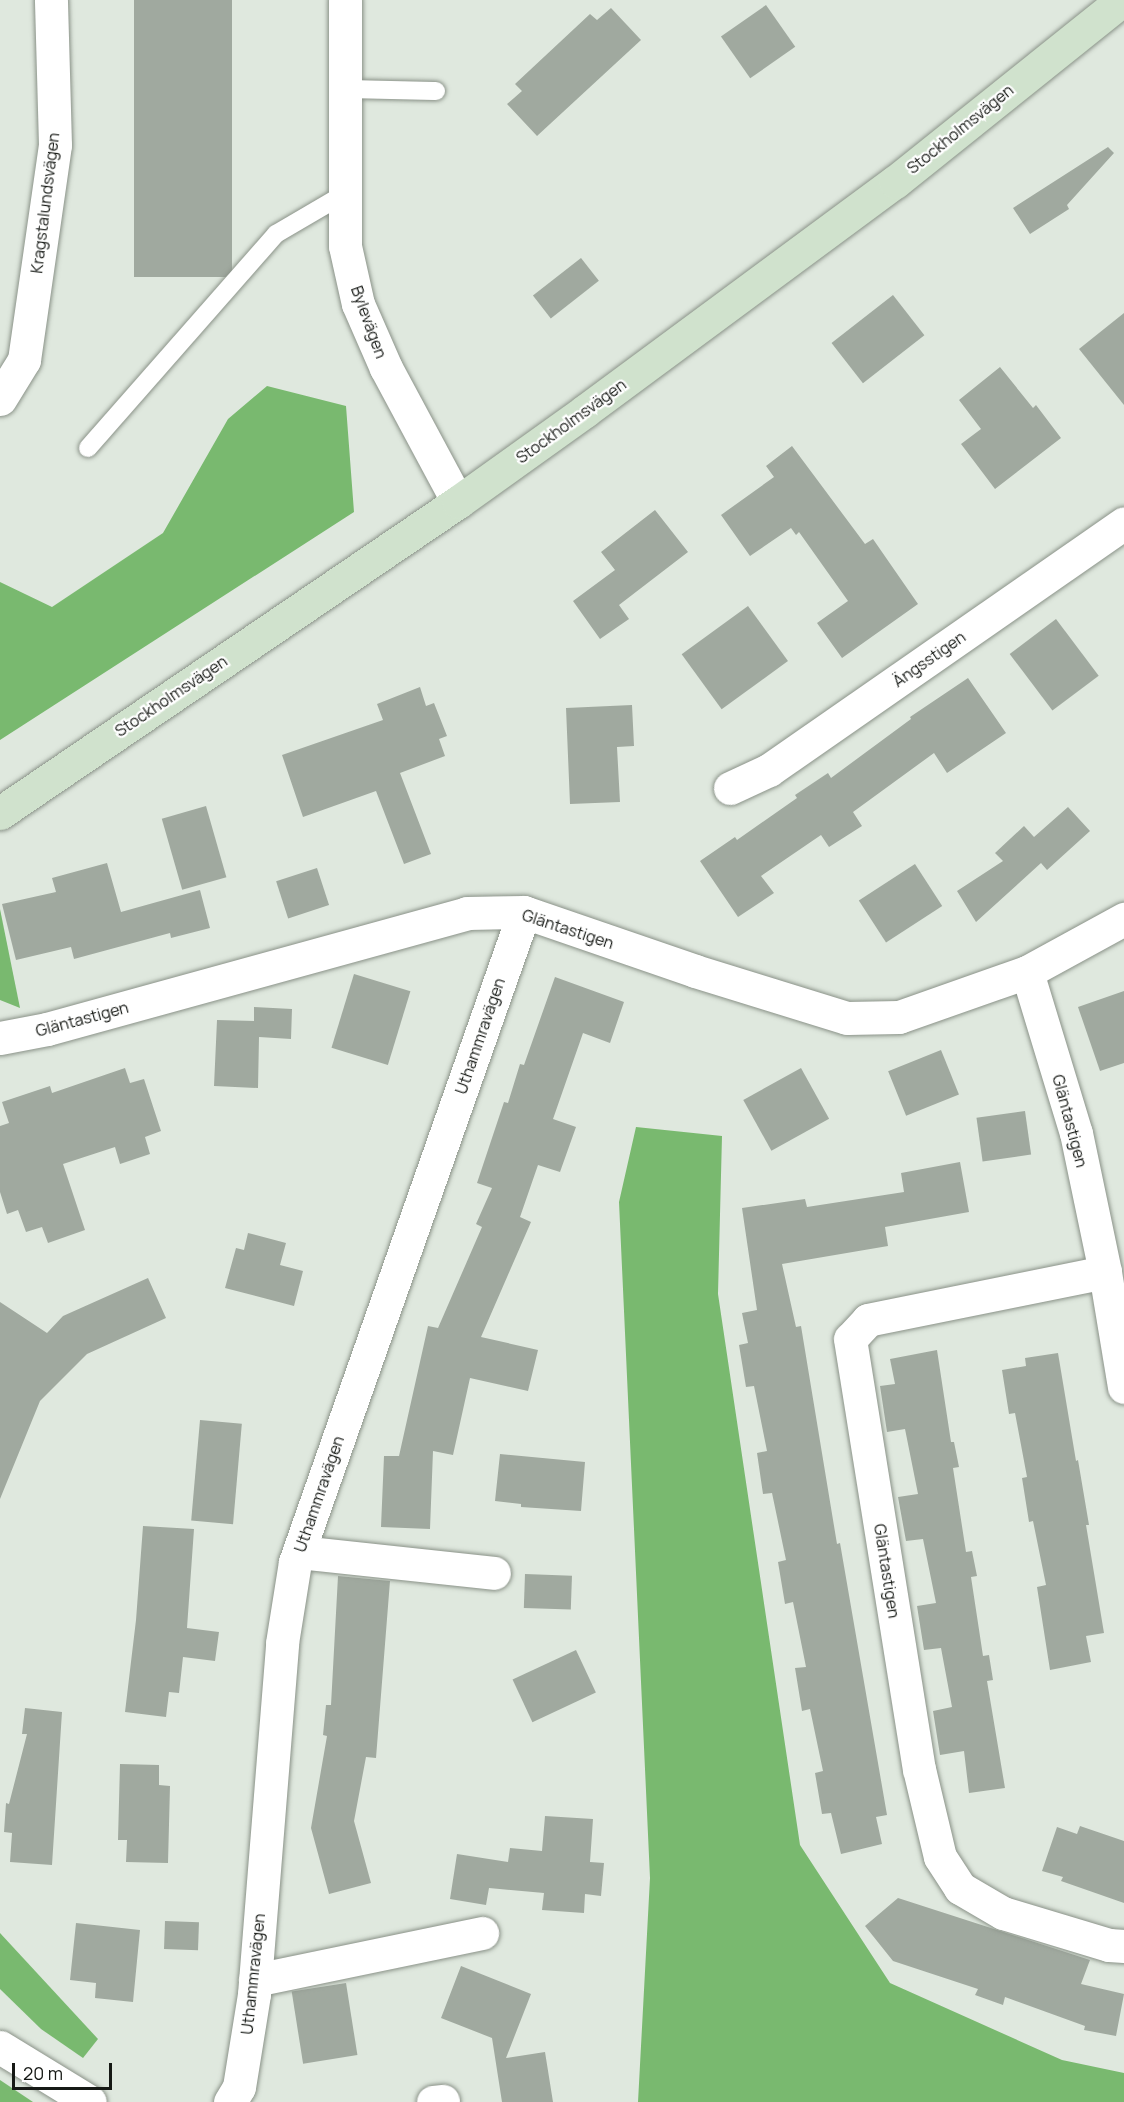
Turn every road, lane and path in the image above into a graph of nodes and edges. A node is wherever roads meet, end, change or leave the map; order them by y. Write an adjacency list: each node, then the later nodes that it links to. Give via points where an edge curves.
1 (51, 0): 7 (street, Kragstalundsvägen, via 55,145 24,360)
2 (345, 0): 4 (street, Bylevägen)
3 (1122, 0): 9 (main road, Stockholmsvägen, via 895,182)
4 (346, 89): 5 (lane); 6 (street, Bylevägen)
5 (436, 91)
6 (346, 193): 8 (lane, via 276,234); 9 (street, Bylevägen, via 345,246 358,304 386,368)
7 (0, 399)
8 (88, 448)
9 (458, 502): 12 (main road, Stockholmsvägen)
10 (1124, 523): 11 (street, Ängsstigen, via 769,770)
11 (730, 788)
12 (0, 813)
13 (524, 912): 15 (street, Gläntastigen, via 848,1018 899,1017); 16 (street, Gläntastigen, via 467,913 48,1029); 19 (street, Uthammravägen)
14 (1124, 920): 15 (street, Gläntastigen)
15 (1027, 972): 17 (street, Gläntastigen, via 1076,1133)
16 (0, 1038)
17 (1105, 1272): 18 (street, Gläntastigen); 22 (street, Gläntastigen, via 868,1320 850,1339 919,1769 940,1857 960,1888 1004,1913 1109,1945)
18 (1123, 1372)
19 (299, 1552): 20 (street); 23 (street, Uthammravägen, via 282,1643)
20 (494, 1573)
21 (482, 1933): 23 (street)
22 (1124, 1946)
23 (255, 1980): 26 (street, Uthammravägen, via 239,2087)
24 (0, 2047): 25 (street)
25 (90, 2102)
26 (230, 2102)

